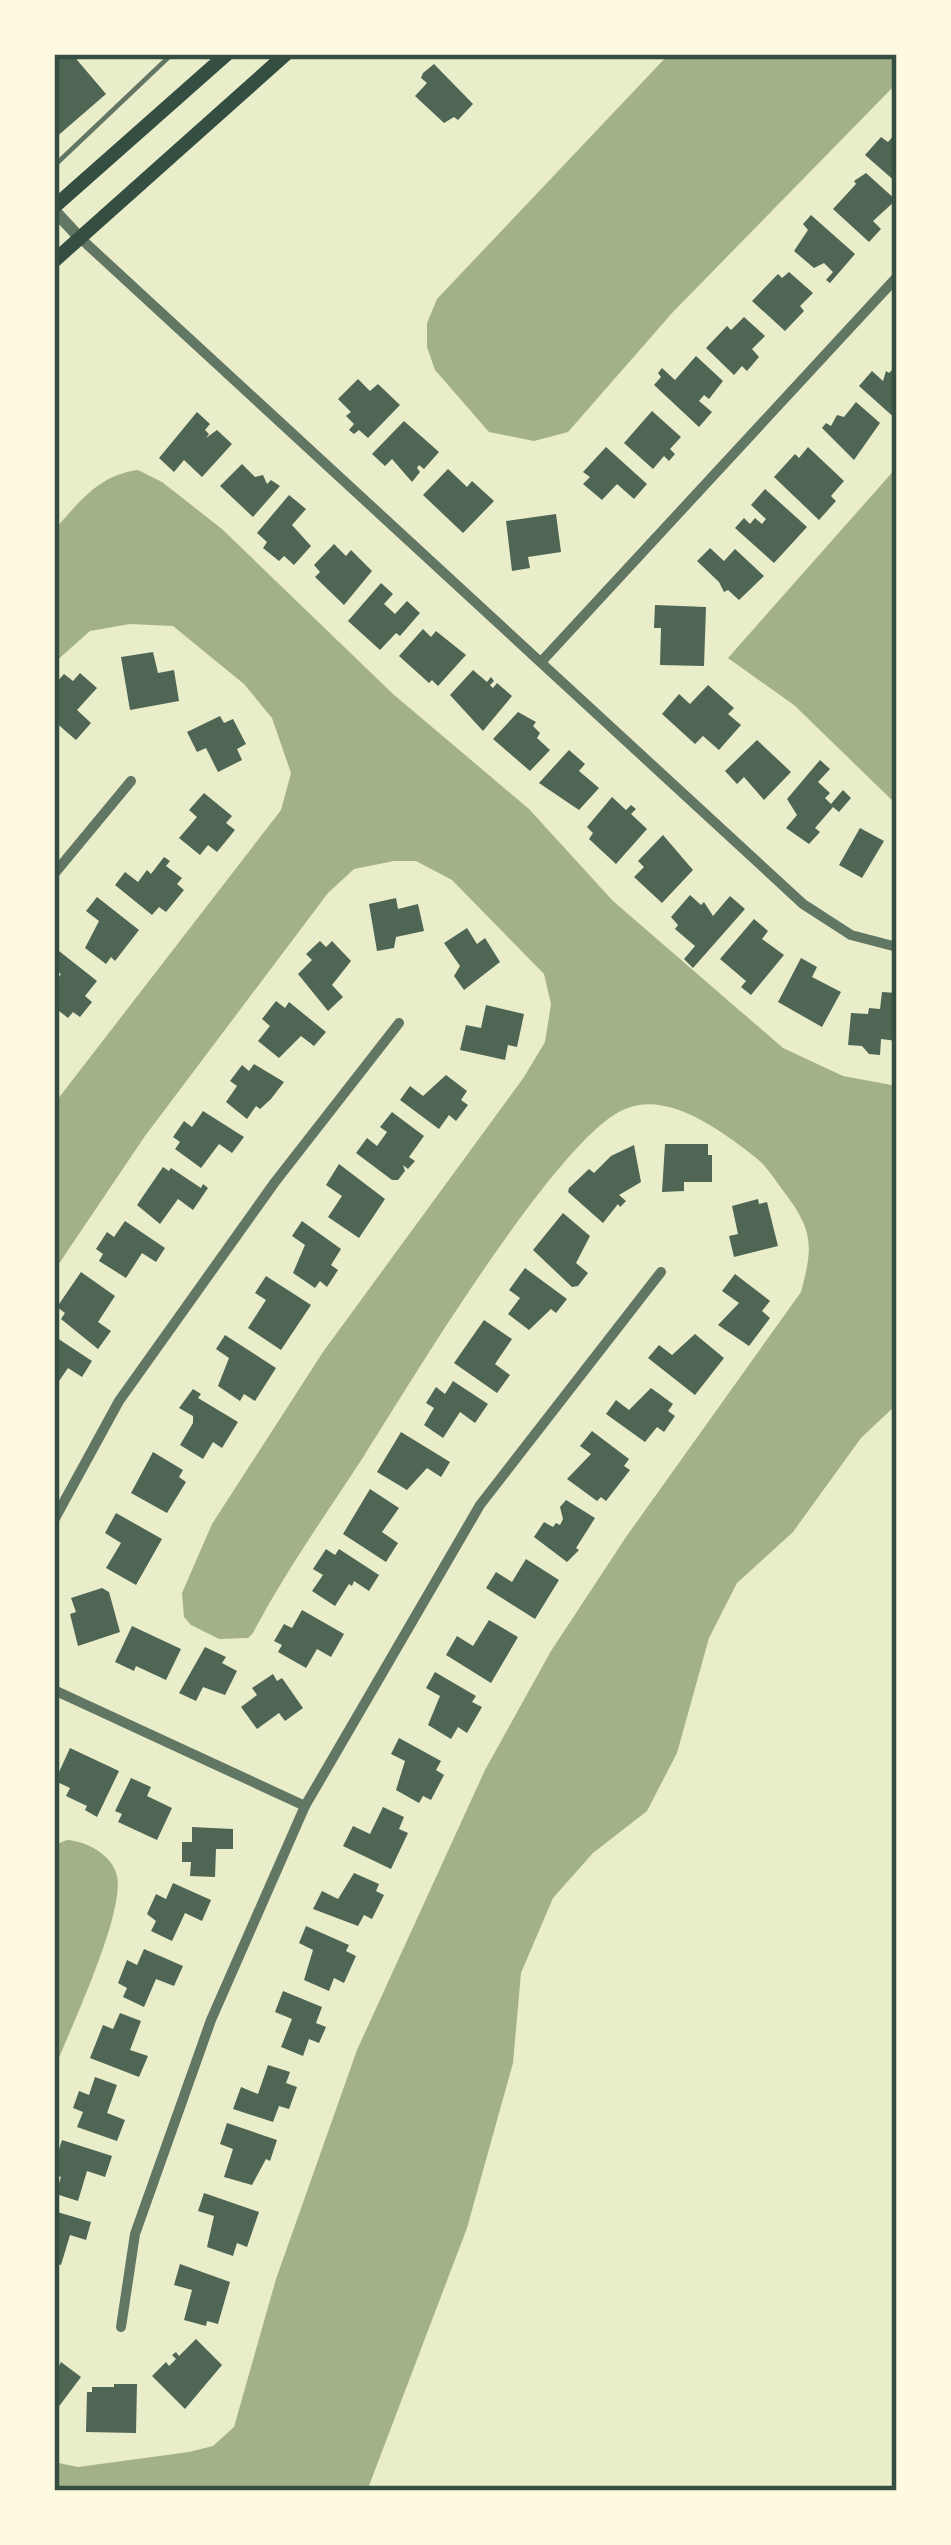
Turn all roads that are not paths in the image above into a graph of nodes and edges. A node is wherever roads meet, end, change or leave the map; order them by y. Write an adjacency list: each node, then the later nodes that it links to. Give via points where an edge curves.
1 (172, 54): 4 (lane)
2 (227, 54): 5 (main road)
3 (286, 54): 6 (main road)
4 (54, 166)
5 (54, 209): 6 (street)
6 (78, 236): 7 (main road); 9 (street)
7 (54, 261)
8 (897, 277): 9 (street)
9 (542, 662): 12 (street, via 803,904 851,935)
10 (131, 781): 11 (street)
11 (54, 874)
12 (897, 947)
13 (399, 1023): 15 (street, via 119,1400)
14 (662, 1272): 17 (street, via 480,1505)
15 (54, 1520)
16 (54, 1690): 17 (street)
17 (305, 1806): 18 (street, via 211,2020 135,2234)
18 (121, 2327)

